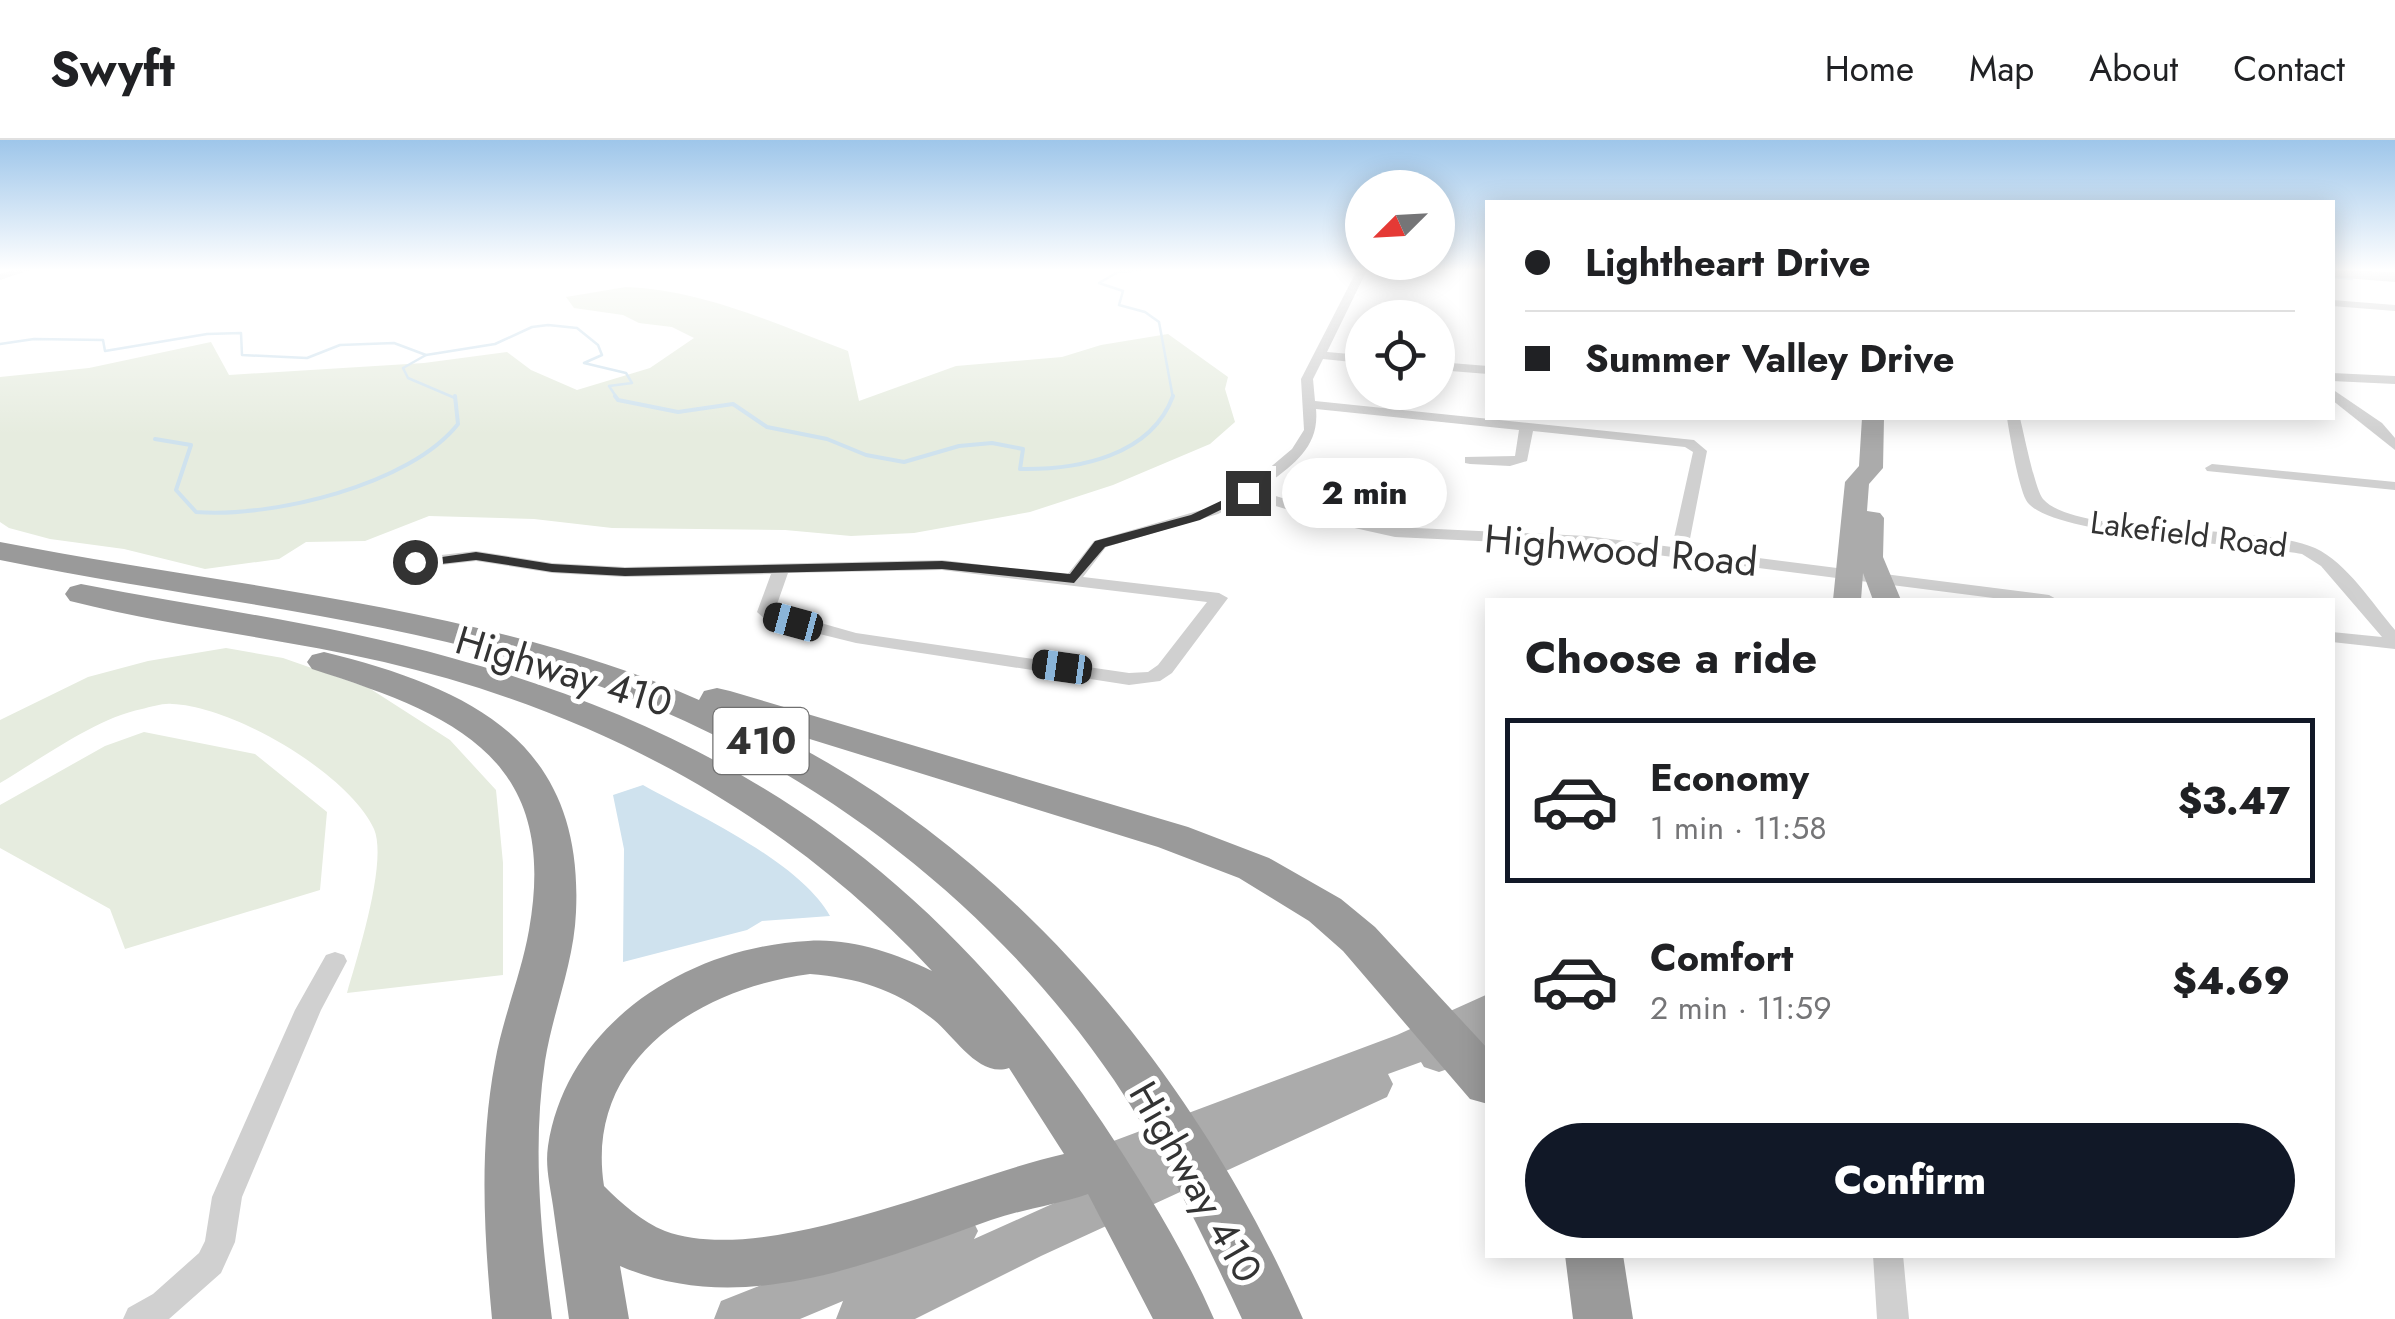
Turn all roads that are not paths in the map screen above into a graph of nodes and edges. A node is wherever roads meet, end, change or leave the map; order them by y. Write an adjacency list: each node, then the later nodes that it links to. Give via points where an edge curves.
1 (1334, 325): 2 (street)
2 (1318, 355): 3 (street); 9 (street, via 1307,380)
3 (1345, 357)
4 (1455, 367): 5 (street)
5 (1485, 370)
6 (2335, 376): 7 (street)
7 (2395, 380)
8 (2335, 395): 13 (street)
9 (1311, 405): 12 (street); 19 (street, via 1311,430 1298,452)
10 (1873, 420): 17 (main road, via 1872,468)
11 (2014, 420): 31 (street, Lakefield Road, via 2042,510 2307,550 2327,562)
12 (1526, 426): 15 (street, via 1522,458); 21 (street, via 1696,446)
13 (2390, 434): 14 (street)
14 (2395, 446)
15 (1470, 460)
16 (2212, 468): 18 (street)
17 (1866, 472): 26 (main road, via 1857,482); 27 (main road, via 1872,484 1870,557)
18 (2395, 486)
19 (1248, 493): 21 (street, Highwood Road, via 1396,532); 25 (street, via 1195,518 1100,544)
20 (0, 551): 32 (highway, Highway 410 / 410)
21 (1679, 551): 26 (street, Highwood Road)
22 (415, 562): 23 (street, via 476,556 580,571)
23 (782, 568): 25 (street, via 942,565); 25 (street, via 766,606 773,617 856,638 1129,679 1165,669 1219,598)
24 (0, 576): 29 (highway, Highway 410 / 410)
25 (1074, 578)
26 (1848, 587): 27 (street, Highwood Road)
27 (1883, 589): 28 (street, Highwood Road)
28 (2019, 598)
29 (145, 608): 39 (highway, Highway 410 / 410, via 374,650 486,679 643,740 806,833 906,914 1007,1027); 42 (highway, via 440,702 504,745 539,791 550,822 554,914 511,1124)
30 (2335, 637): 31 (street)
31 (2395, 643)
32 (560, 661): 34 (highway, via 598,665 984,779 1254,868 1325,910); 47 (highway, Highway 410 / 410, via 765,742 910,836 982,900 1054,972 1120,1054 1184,1147)
33 (336, 961): 41 (street, via 227,1197 210,1264)
34 (1473, 1042): 35 (main road)
35 (1241, 1126): 36 (main road); 38 (main road)
36 (1078, 1174): 38 (highway)
37 (580, 1198): 38 (highway, via 623,1240 696,1264 773,1261); 39 (highway, via 574,1159 584,1101 638,1026 714,978 754,965 832,958 892,972 952,1006 1043,1099 1102,1187); 43 (highway)
38 (1011, 1214): 44 (main road); 45 (main road)
39 (1140, 1229): 46 (highway, Highway 410 / 410)
40 (1888, 1258): 48 (street)
41 (139, 1319)
42 (522, 1319)
43 (600, 1319)
44 (740, 1319)
45 (862, 1319)
46 (1184, 1319)
47 (1273, 1319)
48 (1894, 1319)

